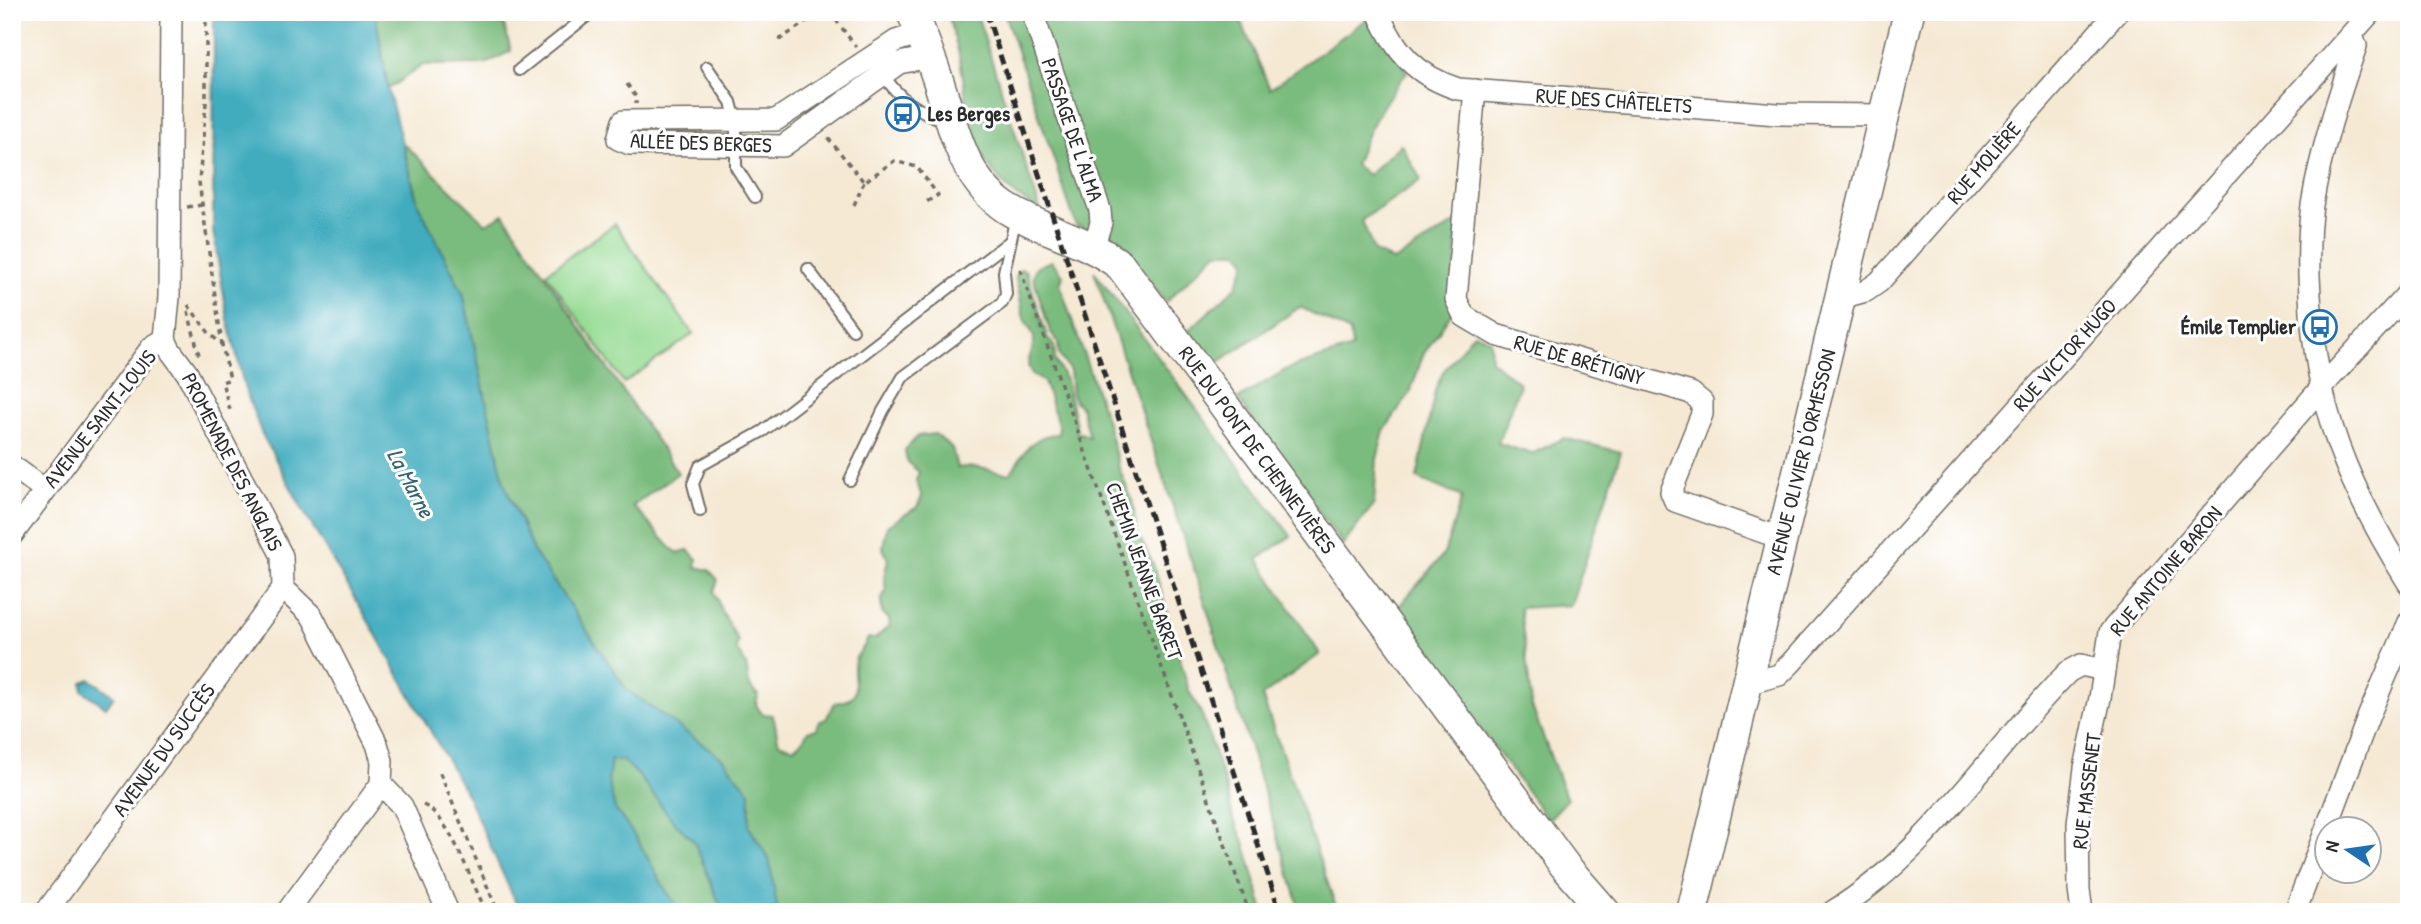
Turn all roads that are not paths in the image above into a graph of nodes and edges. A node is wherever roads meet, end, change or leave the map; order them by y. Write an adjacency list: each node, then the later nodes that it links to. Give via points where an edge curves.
1 (171, 12): 25 (street)
2 (592, 12): 12 (lane)
3 (1032, 12): 20 (street, PASSAGE DE L'ALMA, via 1100,210)
4 (1378, 12): 13 (street, RUE DES CHÂTELETS, via 1398,49 1417,69 1436,82)
5 (1909, 12): 14 (main road, AVENUE OLIVIER D'ORMESSON)
6 (2117, 12): 23 (street, RUE MOLIÈRE, via 1879,282)
7 (2371, 12): 9 (street, RUE VICTOR HUGO)
8 (921, 34): 10 (street, ALLÉE DES BERGES, via 896,41); 16 (main road, RUE DU PONT DE CHENNEVIÈRES)
9 (2351, 36): 26 (street, via 2356,46 2323,152 2312,207 2308,264); 37 (street, RUE VICTOR HUGO, via 1791,663 1779,675)
10 (874, 64): 15 (street, ALLÉE DES BERGES, via 776,121); 16 (lane, via 900,97 922,113); 17 (street, ALLÉE DES BERGES, via 815,123 783,146)
11 (707, 68): 15 (lane, via 731,102)
12 (520, 70)
13 (1475, 90): 14 (street, RUE DES CHÂTELETS, via 1777,114); 32 (street, RUE DE BRÉTIGNY, via 1456,299 1464,316 1496,335 1691,393 1702,402 1702,414 1671,492 1675,501)
14 (1885, 115): 23 (main road, AVENUE OLIVIER D'ORMESSON)
15 (736, 121): 17 (lane); 17 (street, ALLÉE DES BERGES, via 623,121 618,139 630,144)
16 (950, 122): 19 (main road, RUE DU PONT DE CHENNEVIÈRES, via 969,167)
17 (736, 145): 18 (lane, via 736,167)
18 (755, 197)
19 (1013, 227): 20 (main road, RUE DU PONT DE CHENNEVIÈRES); 28 (lane, via 1002,303 903,377); 30 (lane, via 763,431 701,466 693,484)
20 (1093, 248): 42 (main road, RUE DU PONT DE CHENNEVIÈRES, via 1121,266 1565,866)
21 (808, 269): 24 (lane)
22 (2409, 292): 26 (street, RUE ANTOINE BARON)
23 (1841, 298): 32 (main road, AVENUE OLIVIER D'ORMESSON)
24 (853, 330)
25 (165, 340): 29 (street, AVENUE SAINT-LOUIS, via 152,347); 34 (street, PROMENADE DES ANGLAIS, via 187,373 282,556)
26 (2320, 389): 33 (street, via 2360,499); 36 (street, RUE ANTOINE BARON, via 2110,632)
27 (12, 466): 29 (street)
28 (850, 480)
29 (45, 490): 31 (street, AVENUE SAINT-LOUIS)
30 (700, 511)
31 (12, 535)
32 (1783, 539): 37 (main road, AVENUE OLIVIER D'ORMESSON)
33 (2409, 584)
34 (283, 588): 38 (street, via 312,616 371,733 382,761); 39 (street, AVENUE DU SUCCÈS)
35 (2409, 622): 46 (street)
36 (2104, 670): 44 (street, via 2081,665 2068,672 1904,856 1863,894); 45 (street, RUE MASSENET, via 2078,824)
37 (1749, 683): 43 (main road, AVENUE OLIVIER D'ORMESSON)
38 (381, 784): 40 (street); 41 (street, via 402,806)
39 (46, 912)
40 (286, 912)
41 (448, 912)
42 (1605, 912)
43 (1692, 912)
44 (1832, 912)
45 (2082, 912)
46 (2295, 912)

